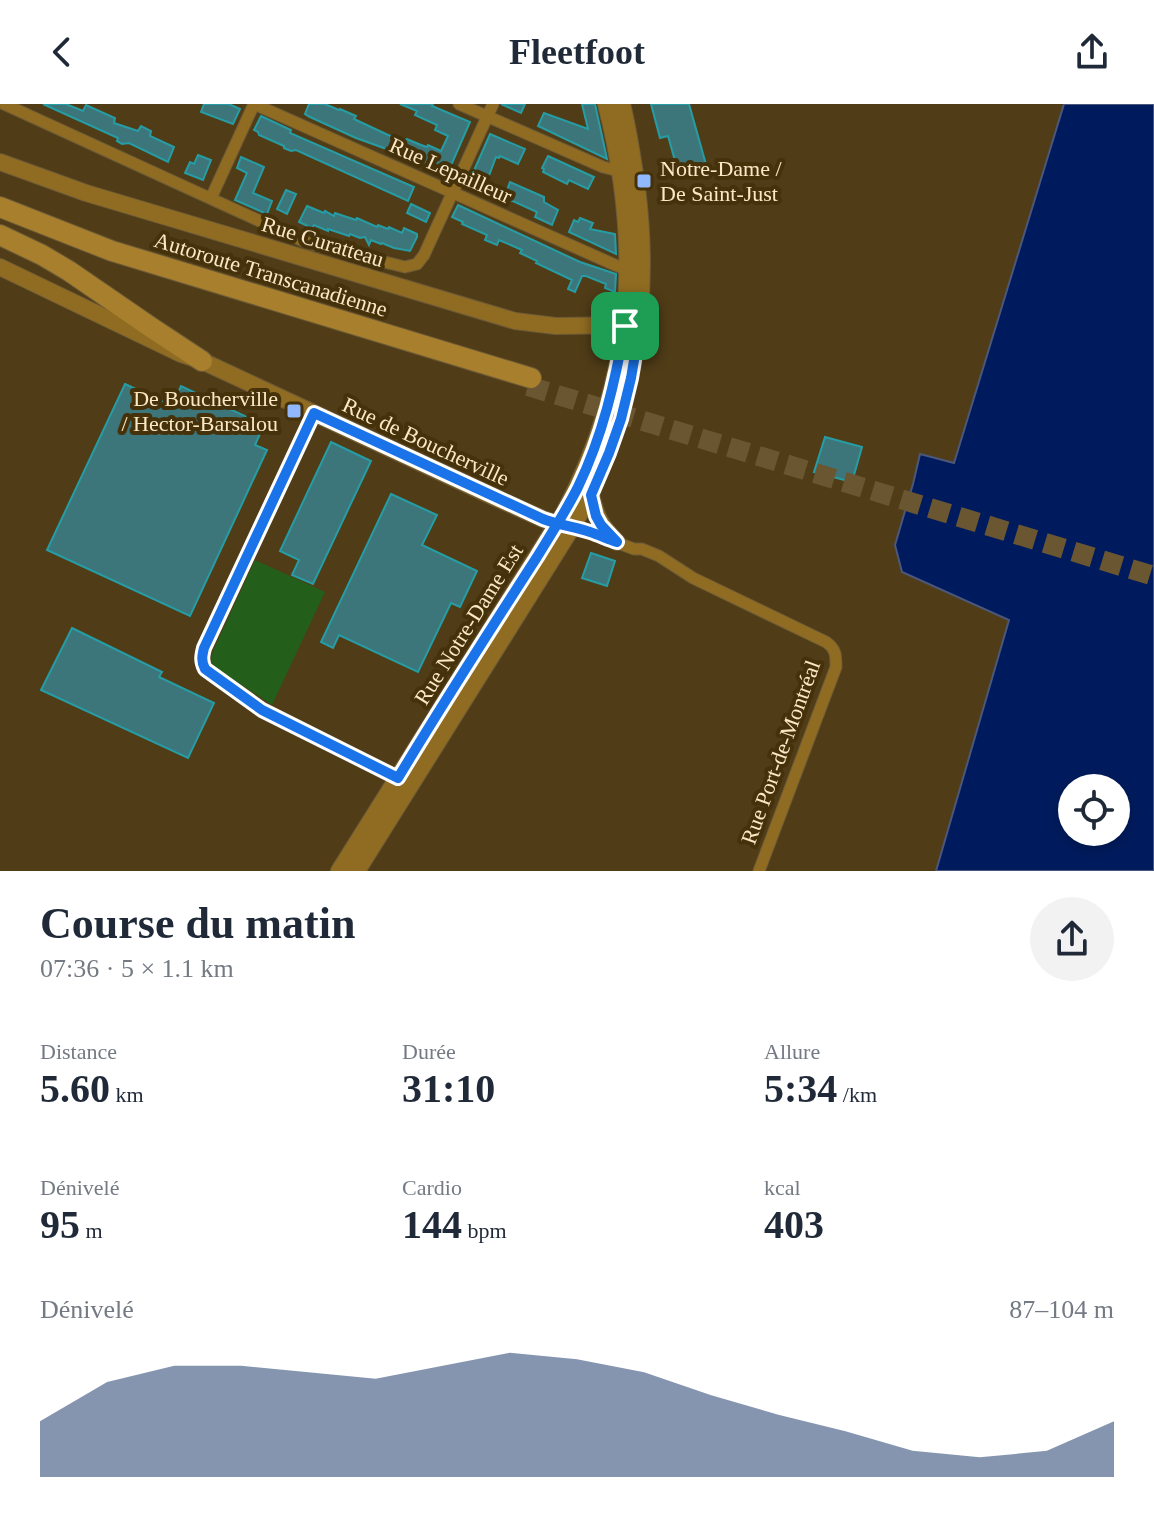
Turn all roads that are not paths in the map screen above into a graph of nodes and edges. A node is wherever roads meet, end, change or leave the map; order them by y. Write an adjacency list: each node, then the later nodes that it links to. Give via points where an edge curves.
1 (4, 104): 12 (street, Rue Curatteau)
2 (254, 104): 10 (street, Rue Lepailleur); 12 (street)
3 (459, 104): 7 (street)
4 (493, 104): 7 (street)
5 (606, 104): 9 (main road, Rue Notre-Dame Est)
6 (622, 104): 9 (main road, Rue Notre-Dame Est)
7 (487, 116): 9 (street, via 603,167); 10 (street)
8 (0, 162): 19 (main road, Rue Curatteau, via 86,193 515,321)
9 (628, 172): 18 (main road, Rue Notre-Dame Est); 19 (main road, Rue Notre-Dame Est, via 642,252)
10 (453, 193): 12 (street, Rue Curatteau, via 424,255 413,266 310,244); 18 (street, Rue Lepailleur, via 620,267)
11 (0, 198): 16 (highway)
12 (211, 198)
13 (0, 207): 16 (highway, Autoroute Transcanadienne)
14 (0, 221): 16 (highway, Autoroute Transcanadienne, via 132,267 530,382)
15 (0, 235): 20 (highway, via 69,271)
16 (92, 244)
17 (0, 267): 20 (main road, Rue de Boucherville)
18 (628, 276): 19 (main road, Rue Notre-Dame Est)
19 (632, 325): 22 (main road, Rue Notre-Dame Est, via 631,378); 23 (main road, Rue Notre-Dame Est)
20 (202, 361): 21 (main road, Rue de Boucherville)
21 (314, 413): 23 (main road, Rue de Boucherville); 26 (street, via 204,648 202,663 262,710)
22 (591, 495): 23 (main road, Rue Notre-Dame Est); 24 (main road, via 596,516)
23 (564, 527): 24 (street, Rue de Boucherville); 26 (main road, Rue Notre-Dame Est)
24 (617, 542): 25 (street, Rue de Boucherville, via 659,556)
25 (833, 647): 29 (street, Rue Port-de-Montréal, via 835,669)
26 (404, 781): 27 (main road, Rue Notre-Dame Est); 28 (main road, Rue Notre-Dame Est)
27 (339, 871)
28 (357, 871)
29 (759, 871)

